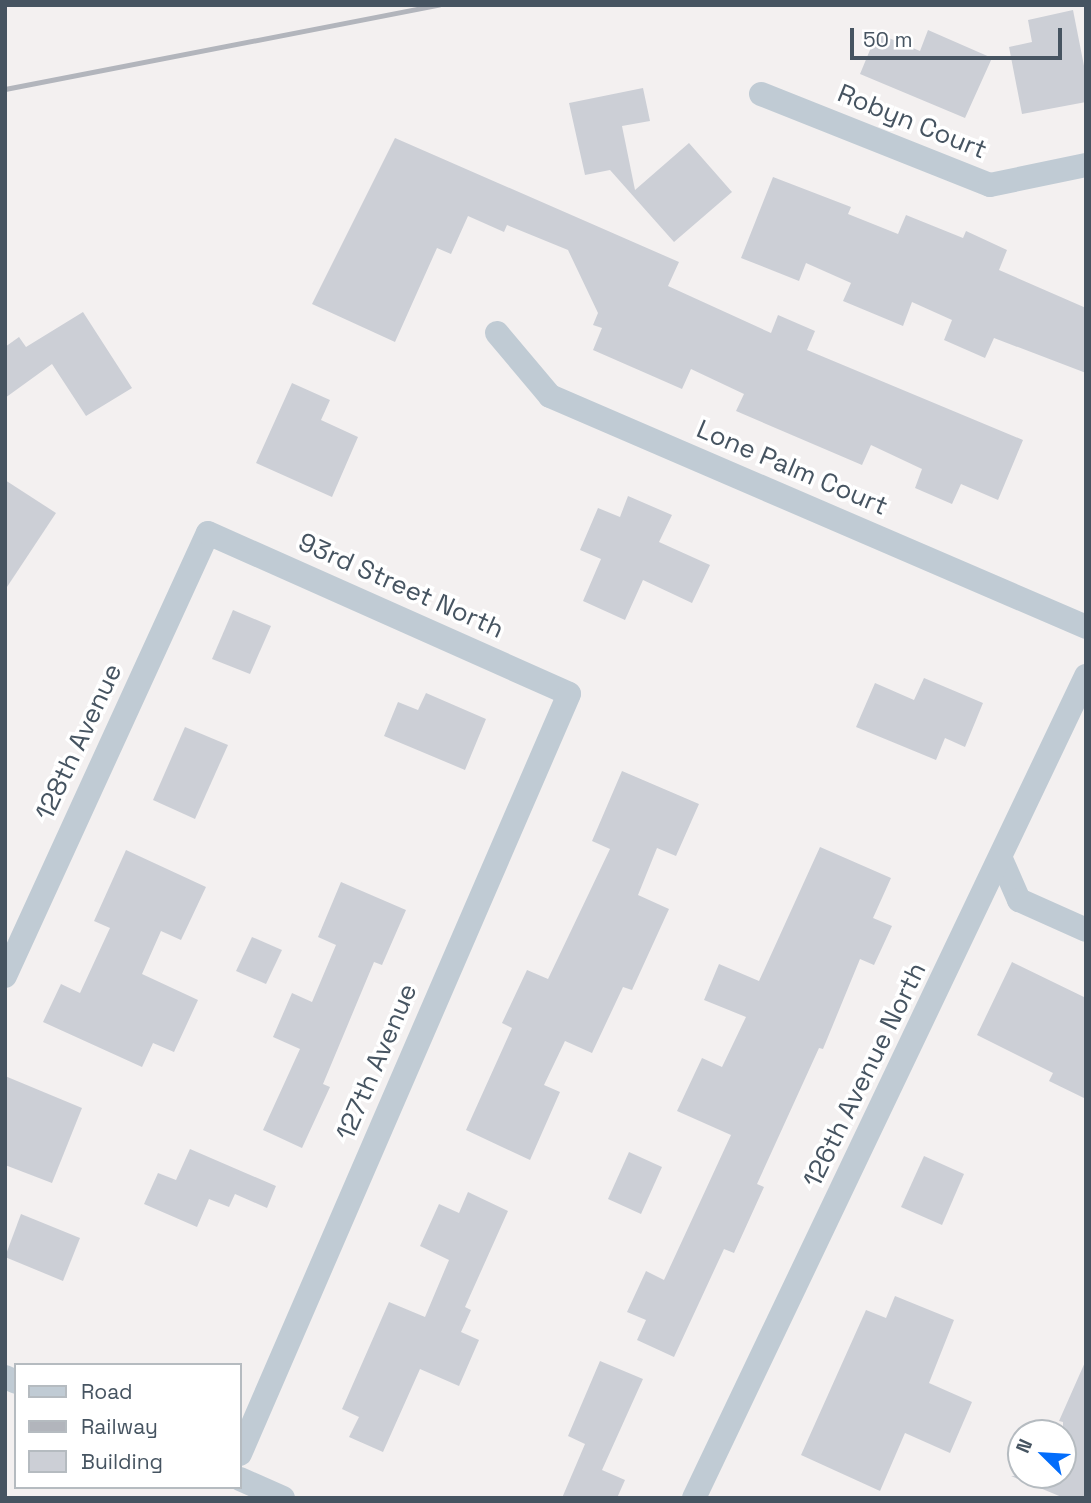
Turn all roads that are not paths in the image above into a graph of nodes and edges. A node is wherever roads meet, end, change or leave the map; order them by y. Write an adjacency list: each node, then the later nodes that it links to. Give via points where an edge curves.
1 (761, 94): 2 (street, Robyn Court, via 990,185)
2 (1086, 165)
3 (497, 333): 5 (street, Lone Palm Court, via 550,396)
4 (208, 533): 7 (street, 93rd Street North); 10 (street, 128th Avenue)
5 (1086, 627)
6 (1086, 676): 8 (street, 126th Avenue North)
7 (569, 694): 11 (street, 127th Avenue)
8 (1001, 859): 9 (street, via 1019,900); 14 (street, 126th Avenue North)
9 (1086, 930)
10 (5, 976)
11 (242, 1449)
12 (242, 1480): 13 (street)
13 (283, 1498)
14 (694, 1498)

